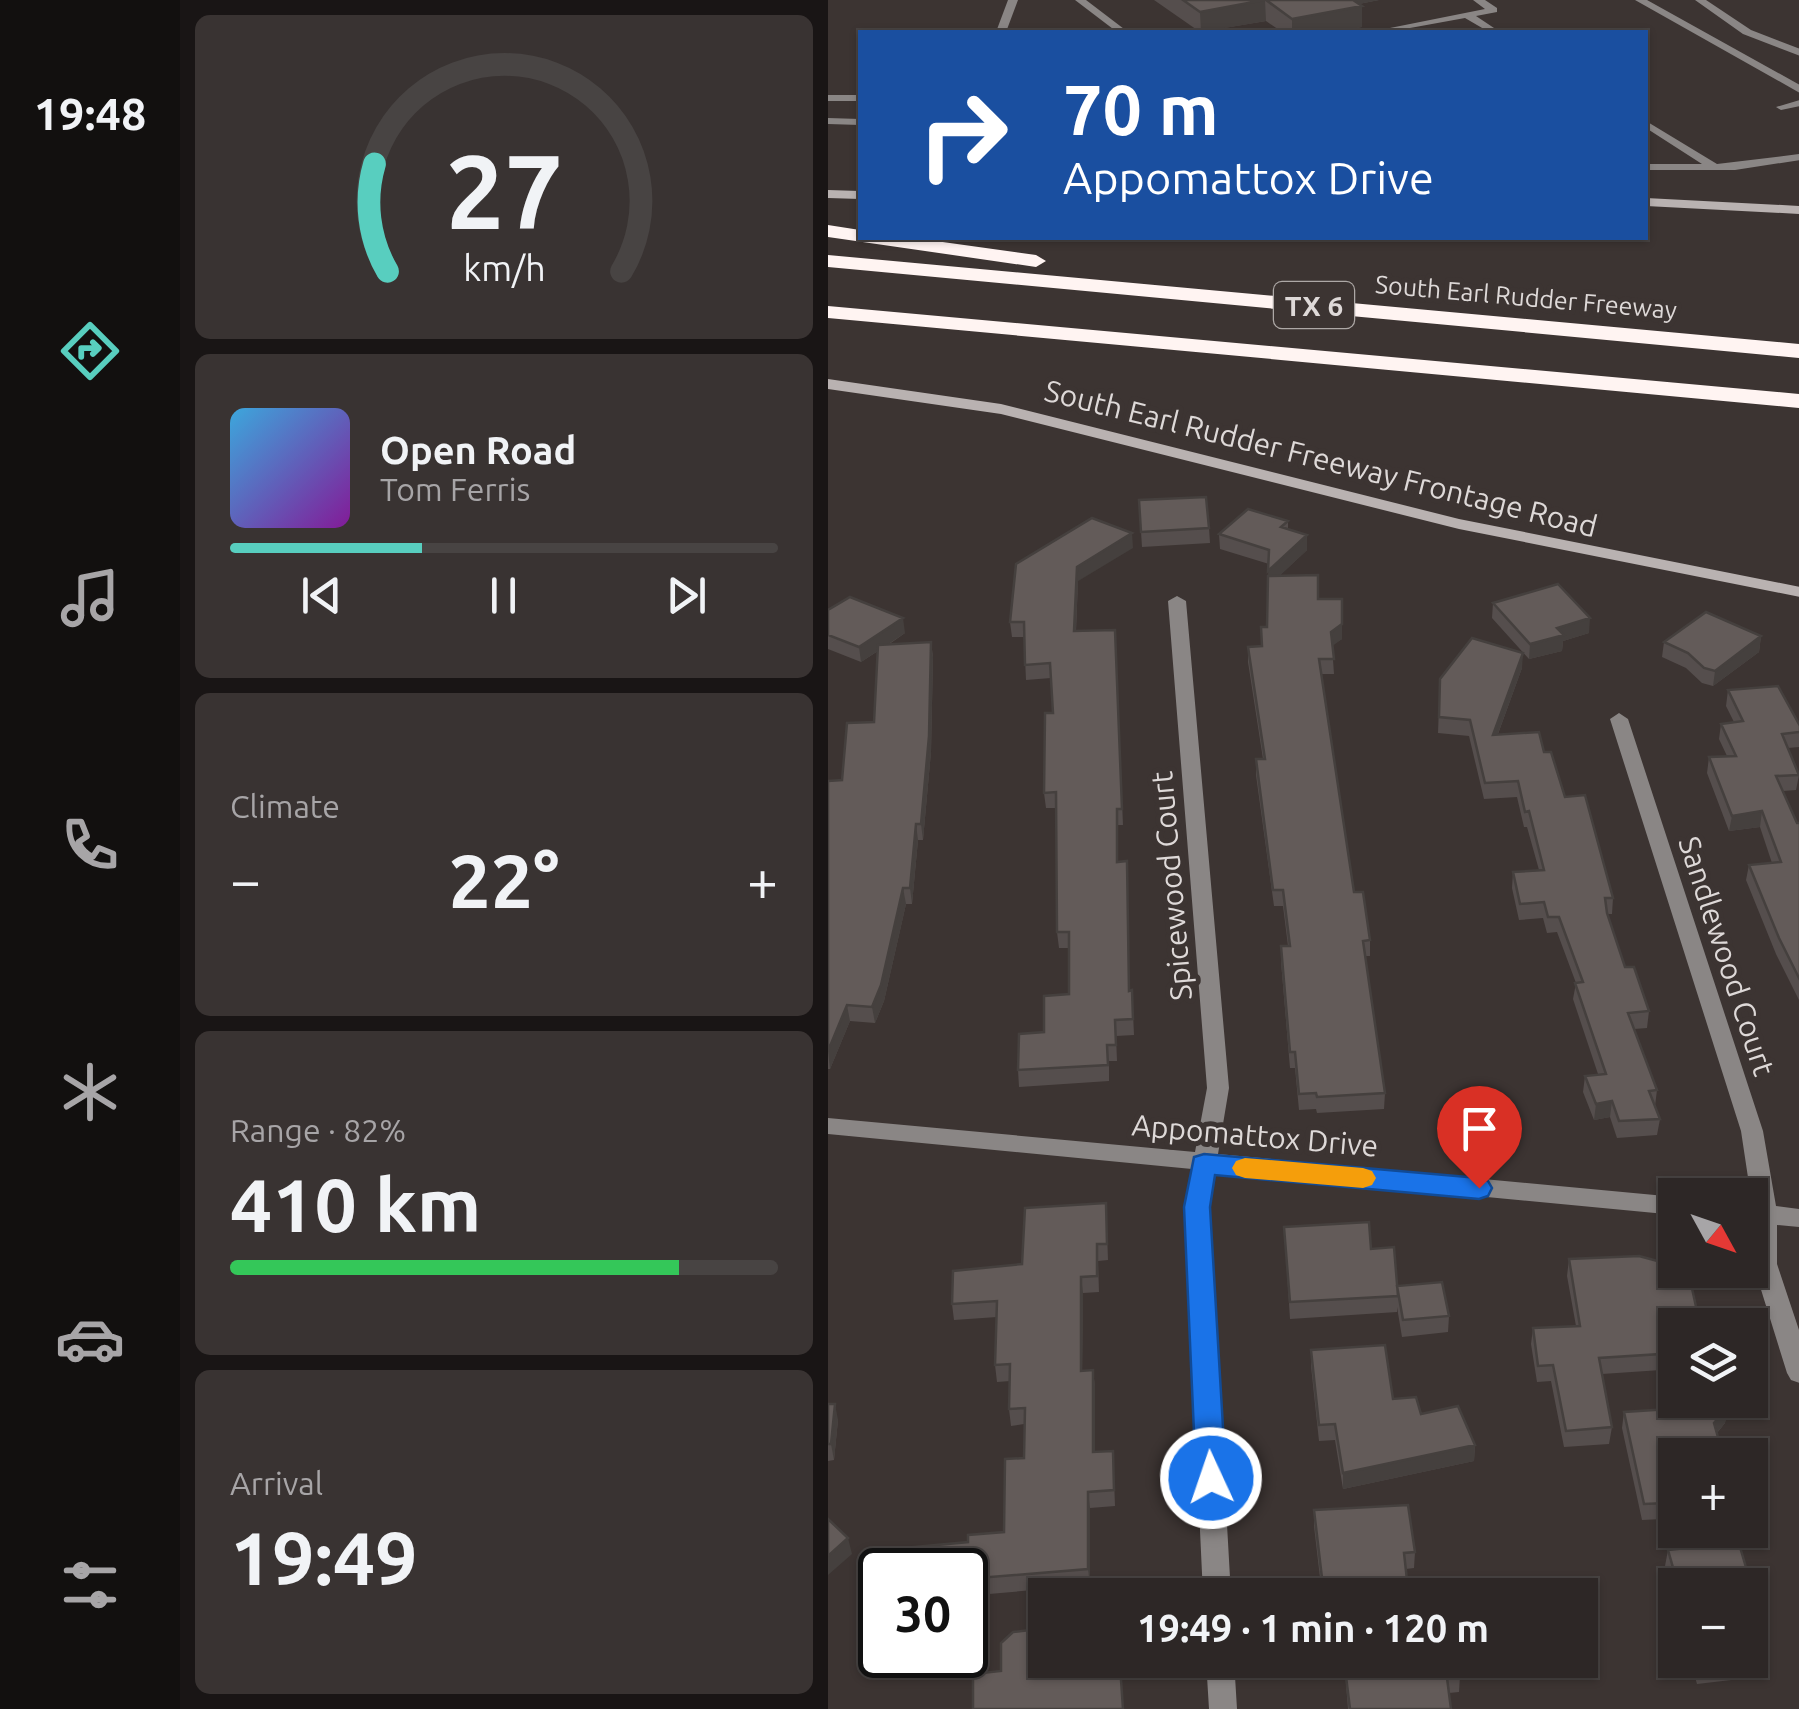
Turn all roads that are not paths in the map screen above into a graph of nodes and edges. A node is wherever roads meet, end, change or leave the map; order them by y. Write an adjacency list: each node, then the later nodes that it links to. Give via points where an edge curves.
1 (1013, 0): 7 (lane)
2 (1080, 0): 8 (lane)
3 (1478, 0): 6 (lane, via 1494,10)
4 (1700, 0): 11 (lane, via 1736,26)
5 (1642, 2): 12 (lane)
6 (1466, 16): 9 (lane); 10 (lane)
7 (1002, 30)
8 (1120, 30)
9 (1386, 30)
10 (1491, 30)
11 (1800, 53)
12 (1800, 90)
13 (828, 98): 14 (lane)
14 (858, 98)
15 (1800, 103): 16 (lane)
16 (1781, 107)
17 (858, 122): 18 (lane)
18 (833, 124)
19 (1648, 125): 22 (lane)
20 (1800, 157): 22 (lane)
21 (1648, 167): 22 (lane)
22 (1716, 167)
23 (828, 194): 24 (main road)
24 (858, 195)
25 (1648, 202): 26 (main road)
26 (1800, 210)
27 (828, 231): 28 (highway)
28 (858, 236)
29 (888, 240): 31 (highway)
30 (828, 261): 31 (highway, South Earl Rudder Freeway / TX 6)
31 (1381, 311): 33 (highway, South Earl Rudder Freeway / TX 6)
32 (828, 312): 35 (highway, TX 6)
33 (1800, 351)
34 (828, 384): 36 (main road, South Earl Rudder Freeway Frontage Road, via 1002,410 1459,524)
35 (1800, 401)
36 (1800, 592)
37 (1177, 601): 40 (street, Spicewood Court, via 1218,1088)
38 (1619, 719): 41 (street, Sandlewood Court, via 1752,1131)
39 (828, 1126): 40 (street, Appomattox Drive)
40 (1204, 1164): 42 (street, Appomattox Drive); 47 (street, Spicewood Court, via 1197,1207)
41 (1755, 1178)
42 (1658, 1204)
43 (1768, 1215): 44 (street)
44 (1800, 1218)
45 (1768, 1270): 46 (street, Sandlewood Court)
46 (1800, 1372)
47 (1216, 1578)
48 (1221, 1678): 49 (street)
49 (1222, 1709)

